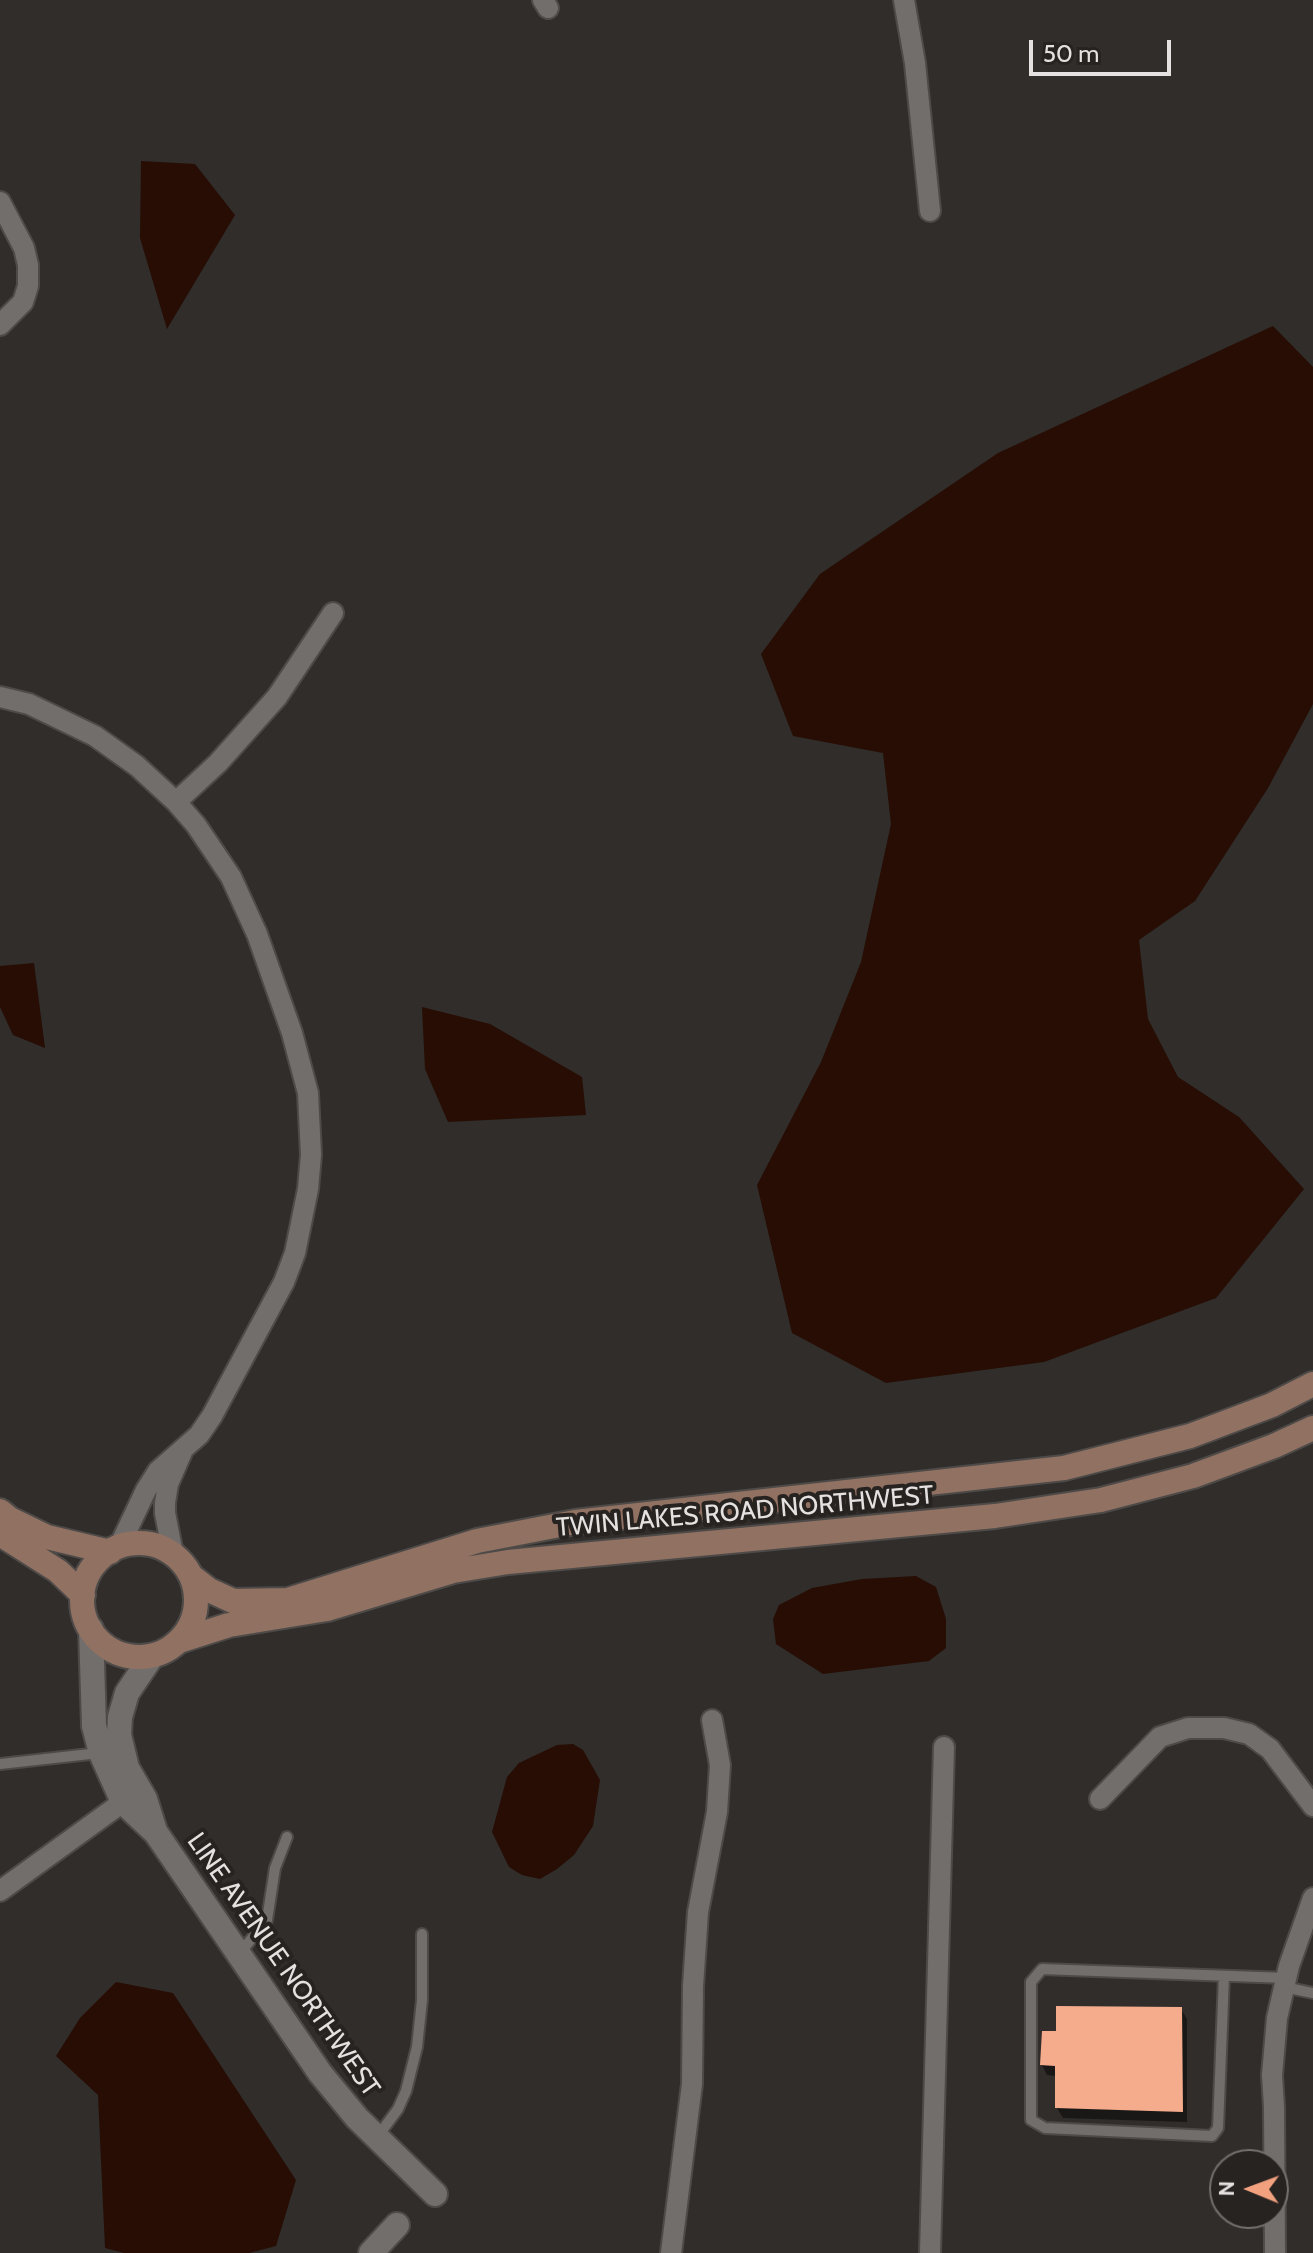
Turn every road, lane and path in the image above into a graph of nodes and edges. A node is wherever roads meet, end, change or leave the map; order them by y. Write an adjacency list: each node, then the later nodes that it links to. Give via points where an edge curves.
1 (904, 0): 3 (street)
2 (0, 202): 4 (street, via 28,265 23,302)
3 (930, 211)
4 (0, 325)
5 (333, 613): 7 (street, via 277,697)
6 (0, 697): 7 (street, via 29,704 95,736)
7 (176, 802): 10 (street, via 231,877 257,934 308,1093 311,1155 295,1253 284,1282 212,1416)
8 (1313, 1384): 15 (main road, TWIN LAKES ROAD NORTHWEST, via 1190,1436 1064,1468 575,1522 477,1541 288,1600 233,1601)
9 (1313, 1428): 18 (main road, TWIN LAKES ROAD NORTHWEST, via 1193,1476 1101,1500 995,1516 508,1562 453,1571 327,1609 229,1625)
10 (182, 1452): 13 (street, via 158,1471); 14 (street, via 165,1503)
11 (0, 1511): 13 (main road, via 47,1537)
12 (0, 1534): 16 (main road, via 58,1571)
13 (114, 1549): 14 (main road, via 138,1543); 16 (main road, via 96,1563)
14 (173, 1554): 15 (main road)
15 (191, 1576): 18 (main road, via 195,1611)
16 (83, 1595): 17 (main road)
17 (91, 1629): 19 (main road, via 117,1652); 22 (street, LINE AVENUE NORTHWEST, via 91,1695)
18 (179, 1641): 19 (main road)
19 (152, 1656): 27 (street, LINE AVENUE NORTHWEST, via 127,1693 119,1735 127,1768)
20 (712, 1720): 40 (street, via 720,1765 717,1812 698,1912 692,2084)
21 (944, 1747): 41 (street)
22 (101, 1753): 23 (lane); 25 (street, LINE AVENUE NORTHWEST)
23 (0, 1764)
24 (1100, 1799): 26 (street, via 1160,1737 1188,1728 1224,1728 1249,1734 1270,1749)
25 (123, 1802): 27 (street, LINE AVENUE NORTHWEST); 29 (street)
26 (1313, 1806)
27 (156, 1833): 32 (street, LINE AVENUE NORTHWEST)
28 (287, 1837): 32 (lane, via 275,1868 267,1920)
29 (0, 1891)
30 (1313, 1898): 34 (street)
31 (422, 1934): 36 (lane, via 417,2047 406,2091)
32 (238, 1955): 36 (street, LINE AVENUE NORTHWEST, via 320,2073)
33 (1224, 1976): 33 (lane, via 1042,1969 1031,1982 1031,2120 1045,2128 1212,2136 1218,2128); 34 (lane)
34 (1285, 1983): 35 (lane); 42 (street, via 1272,2075)
35 (1313, 1993)
36 (377, 2138): 37 (street, LINE AVENUE NORTHWEST)
37 (435, 2194)
38 (397, 2225): 39 (street)
39 (371, 2253)
40 (671, 2253)
41 (930, 2253)
42 (1275, 2253)

